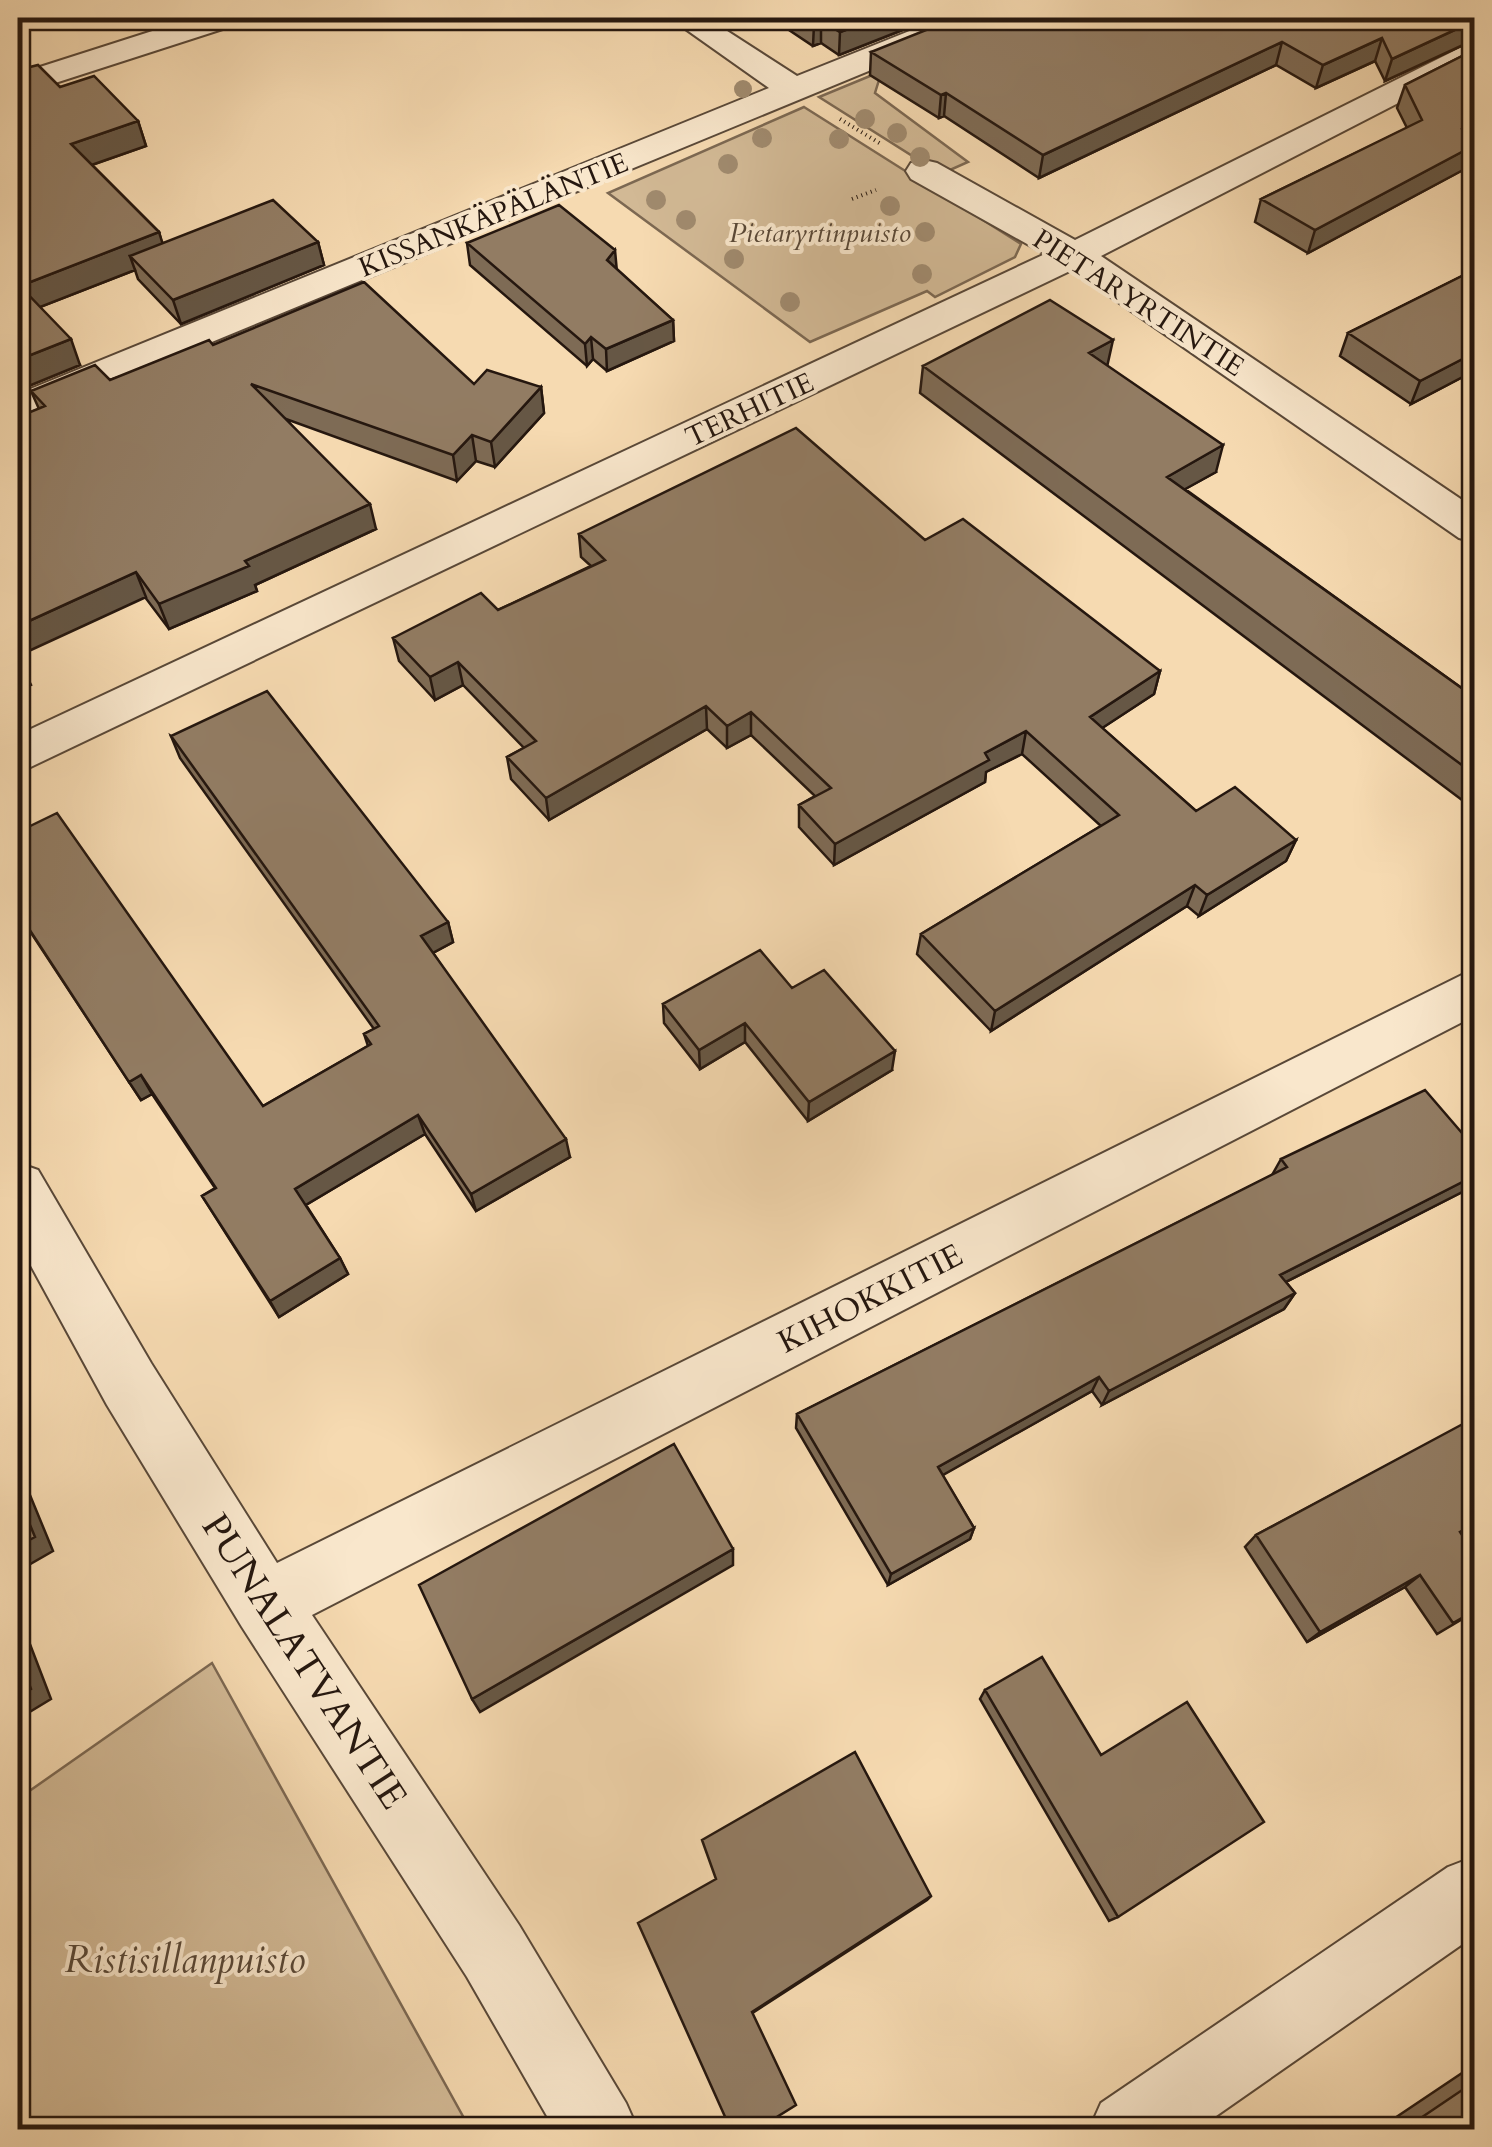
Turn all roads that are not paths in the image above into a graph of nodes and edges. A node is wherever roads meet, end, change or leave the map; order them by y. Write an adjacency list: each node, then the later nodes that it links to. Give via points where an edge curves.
1 (224, 18): 5 (street)
2 (686, 18): 6 (street)
3 (969, 18): 6 (street, KISSANKÄPÄLÄNTIE)
4 (1474, 50): 8 (street, TERHITIE)
5 (18, 86)
6 (795, 90): 9 (street, KISSANKÄPÄLÄNTIE)
7 (924, 171): 8 (street, PIETARYRTINTIE)
8 (1074, 255): 10 (street, PIETARYRTINTIE); 11 (street, TERHITIE)
9 (18, 409)
10 (1470, 520)
11 (18, 755)
12 (1474, 991): 14 (street, KIHOKKITIE)
13 (18, 1188): 14 (street, PUNALATVANTIE)
14 (265, 1604): 16 (street, PUNALATVANTIE, via 494,1952)
15 (1474, 1893): 17 (street)
16 (599, 2130)
17 (1128, 2130)

